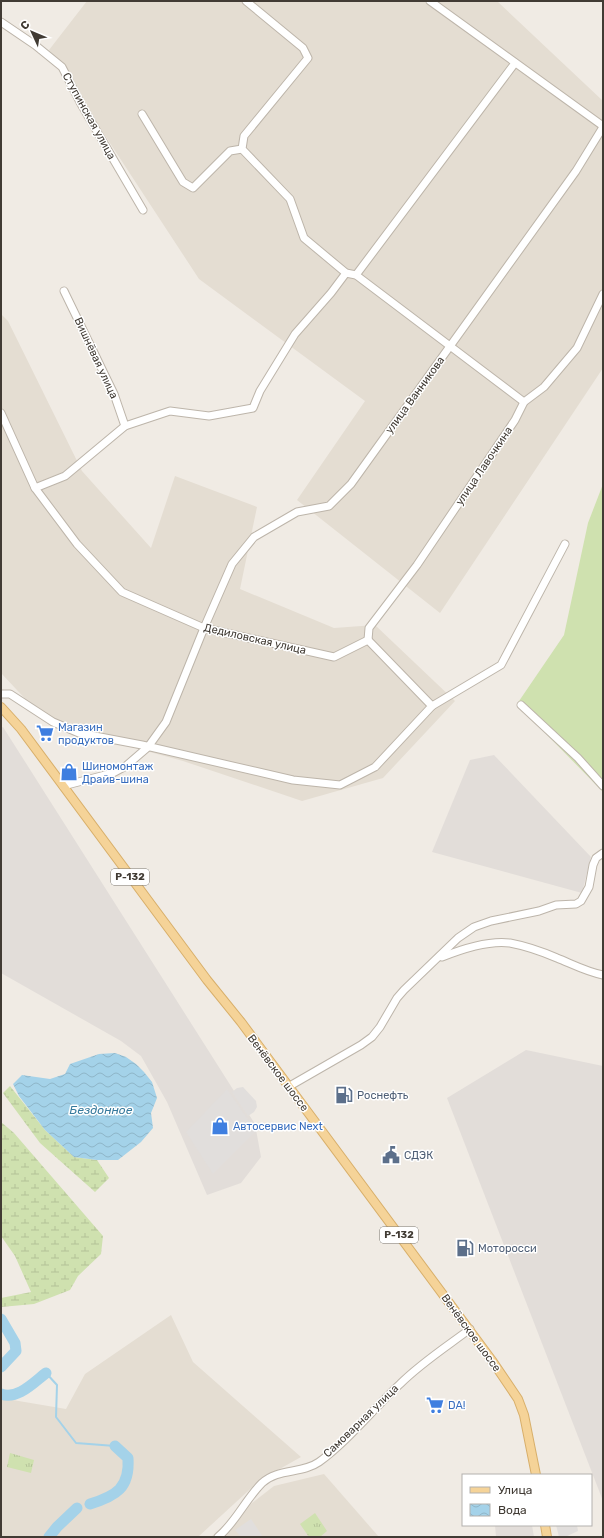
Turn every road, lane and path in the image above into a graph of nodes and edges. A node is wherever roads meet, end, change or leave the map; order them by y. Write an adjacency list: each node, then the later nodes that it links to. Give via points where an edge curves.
1 (246, 1): 7 (street, via 303,48 308,58 244,136)
2 (430, 1): 4 (street)
3 (1, 22): 8 (street, Ступинская улица, via 62,67)
4 (515, 63): 6 (street); 10 (street)
5 (142, 114): 7 (street, via 183,182 193,188 230,151)
6 (603, 127): 13 (street, улица Ванникова, via 576,171)
7 (242, 149): 9 (street, via 290,199 304,238)
8 (143, 210)
9 (346, 273): 10 (street); 16 (street, via 295,334 260,391 253,408 209,416 170,411)
10 (356, 275): 13 (street)
11 (64, 291): 16 (street, Вишнёвая улица, via 114,394)
12 (603, 294): 14 (street, улица Лавочкина, via 577,348 544,387)
13 (449, 347): 14 (street); 19 (street, улица Ванникова, via 351,484 329,506 297,512 254,537 232,564)
14 (524, 402): 20 (street, улица Лавочкина, via 515,420 418,565 369,628)
15 (1, 414): 17 (street, Дедиловская улица)
16 (125, 426): 17 (street, via 65,476)
17 (35, 488): 19 (street, Дедиловская улица, via 77,544 122,592)
18 (566, 544): 23 (street, via 501,665)
19 (204, 628): 20 (street, Дедиловская улица, via 334,657); 25 (street, улица Ванникова, via 166,722)
20 (368, 640): 23 (street)
21 (1, 694): 25 (street, via 10,694 53,722 79,733)
22 (521, 705): 27 (street, via 578,758)
23 (432, 706): 25 (street, via 375,767 340,785 293,780)
24 (1, 707): 26 (main road, Венёвское шоссе / Р-132)
25 (148, 747): 26 (street, улица Ванникова, via 126,766 113,773)
26 (63, 786): 31 (main road, Венёвское шоссе / Р-132)
27 (603, 786)
28 (603, 853): 29 (street, via 596,858 589,887 581,901 576,904 556,905 474,927 458,938)
29 (438, 959): 30 (street, via 480,946 510,943); 31 (street, via 404,990 372,1037)
30 (603, 975)
31 (288, 1087): 32 (main road, Венёвское шоссе / Р-132)
32 (470, 1329): 33 (main road, Венёвское шоссе / Р-132, via 518,1400 528,1428); 35 (street, Самоварная улица, via 412,1373 339,1446 317,1463 271,1476)
33 (536, 1474)
34 (545, 1526): 36 (main road)
35 (218, 1537)
36 (547, 1537)

